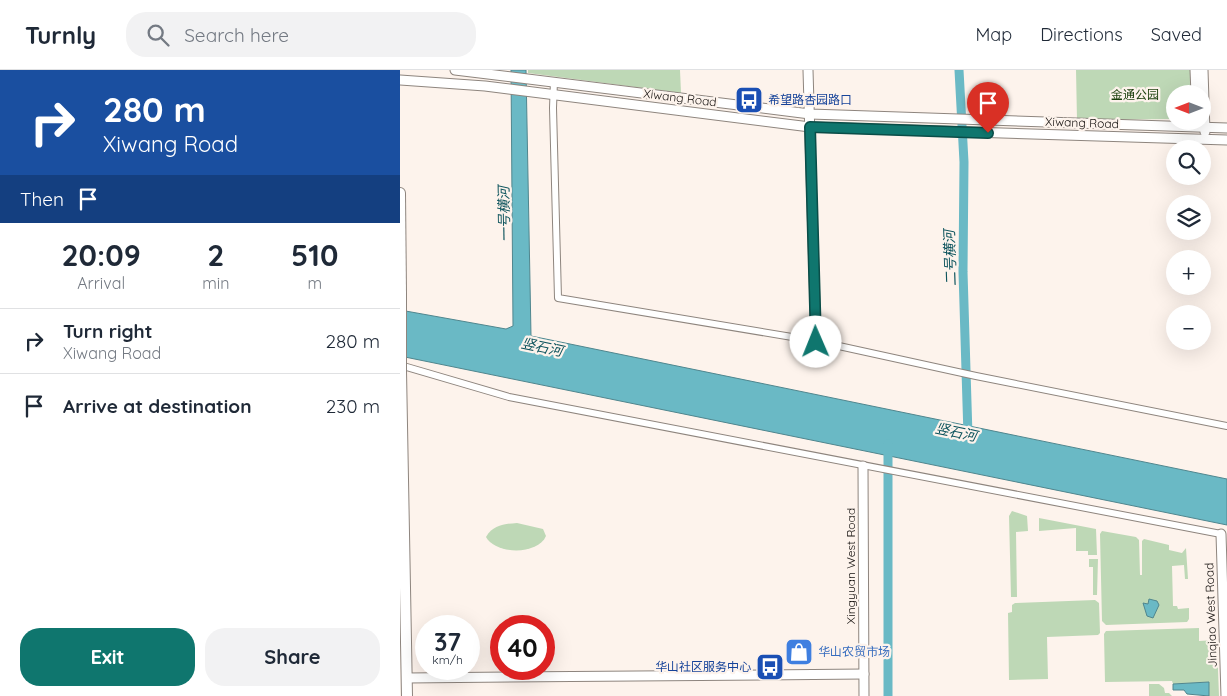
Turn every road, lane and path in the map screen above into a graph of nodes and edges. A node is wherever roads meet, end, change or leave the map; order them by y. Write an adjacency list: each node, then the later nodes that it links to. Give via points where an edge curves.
1 (455, 70): 6 (main road, Xiwang Road)
2 (808, 70): 10 (main road)
3 (1195, 70): 7 (main road)
4 (1203, 70): 8 (main road)
5 (400, 80): 9 (main road, Xiwang Road)
6 (554, 81): 9 (street); 10 (main road, Xiwang Road)
7 (1196, 85)
8 (1202, 85)
9 (553, 95): 12 (main road, Xiwang Road); 21 (street, via 558,298)
10 (810, 114): 11 (main road, Xiwang Road); 12 (main road)
11 (1166, 125)
12 (810, 127): 16 (main road, Xiwang Road); 21 (main road)
13 (1211, 127): 14 (main road, Xiwang Road)
14 (1227, 128)
15 (1200, 130): 16 (main road)
16 (1201, 140)
17 (1211, 140): 18 (main road, Xiwang Road)
18 (1227, 140)
19 (400, 193): 20 (main road)
20 (401, 293): 22 (main road, bridge)
21 (816, 342): 23 (street)
22 (401, 368): 24 (street, via 509,397); 27 (main road)
23 (1227, 426)
24 (864, 466): 25 (street); 26 (main road, Xingyuan West Road)
25 (1221, 534): 30 (main road, Jinqiao West Road)
26 (864, 674): 27 (main road); 29 (main road, Xingyuan West Road)
27 (404, 678): 28 (main road)
28 (407, 696)
29 (864, 696)
30 (1226, 696)

